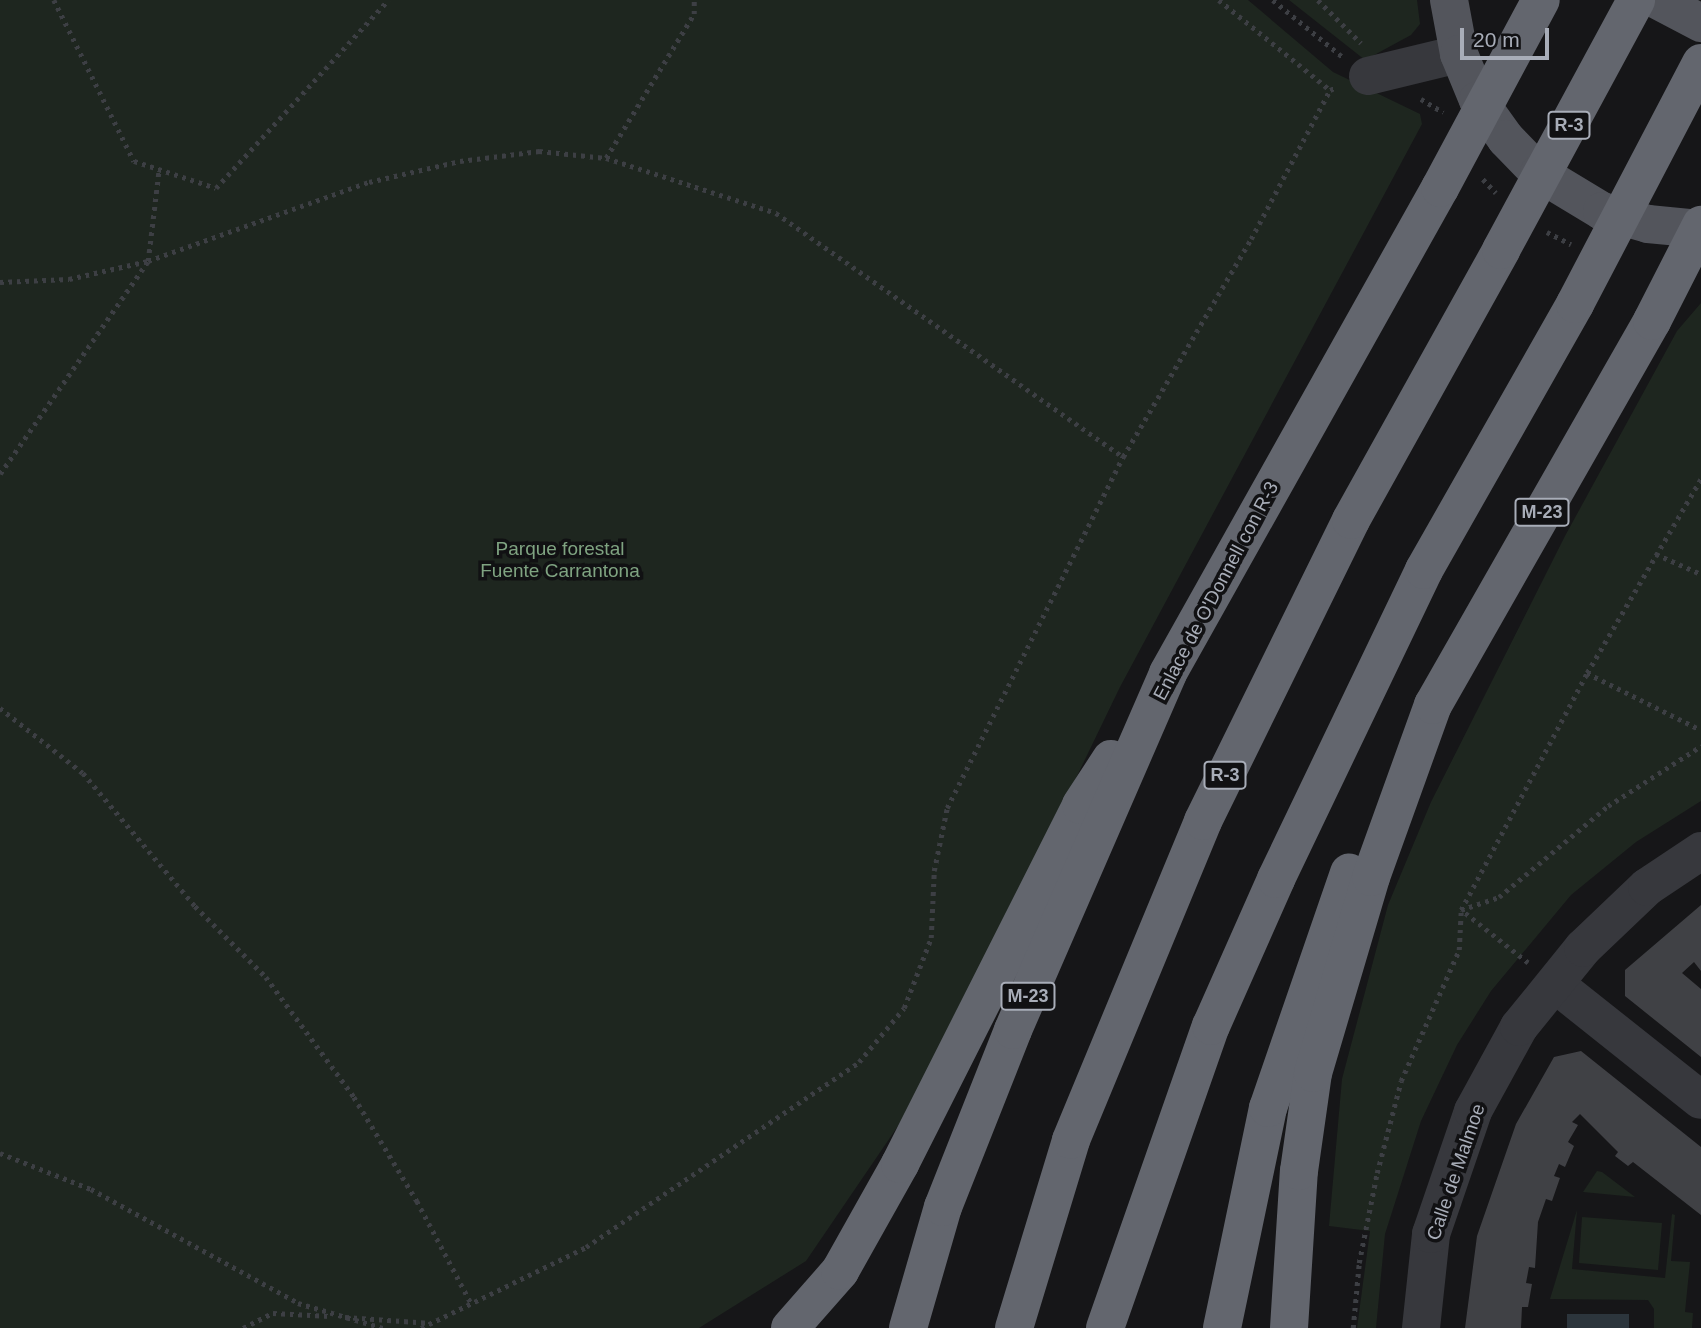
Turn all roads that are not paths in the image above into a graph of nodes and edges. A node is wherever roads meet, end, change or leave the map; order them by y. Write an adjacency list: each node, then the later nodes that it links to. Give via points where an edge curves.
1 (1449, 0): 6 (main road)
2 (1541, 0): 10 (highway, Enlace de O'Donnell con R-3 / M-23, bridge)
3 (1636, 0): 19 (highway, R-3, bridge, via 1351,520 1203,821 1071,1140)
4 (1657, 0): 5 (main road)
5 (1701, 23)
6 (1459, 54): 8 (street); 9 (main road, via 1491,120 1521,156 1559,188 1626,218)
7 (1701, 63): 20 (highway, bridge, via 1575,304 1424,570 1276,879 1211,1026)
8 (1378, 74)
9 (1701, 227): 11 (highway, M-23, bridge)
10 (1168, 673): 15 (highway, via 1081,805); 18 (highway, Enlace de O'Donnell con R-3 / M-23, via 1013,1030 943,1207)
11 (1433, 705): 21 (highway, via 1356,856 1316,960 1268,1108); 22 (highway, M-23, via 1371,877 1313,1073 1298,1184)
12 (1701, 851): 13 (street, Calle de Malmoe, via 1647,887 1583,948)
13 (1555, 984): 14 (street); 23 (street, Calle de Malmoe, via 1519,1027 1473,1111 1432,1234)
14 (1701, 1100)
15 (901, 1164): 16 (highway, via 823,1263); 17 (highway, via 840,1271)
16 (763, 1328)
17 (790, 1328)
18 (908, 1328)
19 (1014, 1328)
20 (1105, 1328)
21 (1222, 1328)
22 (1289, 1328)
23 (1421, 1328)

